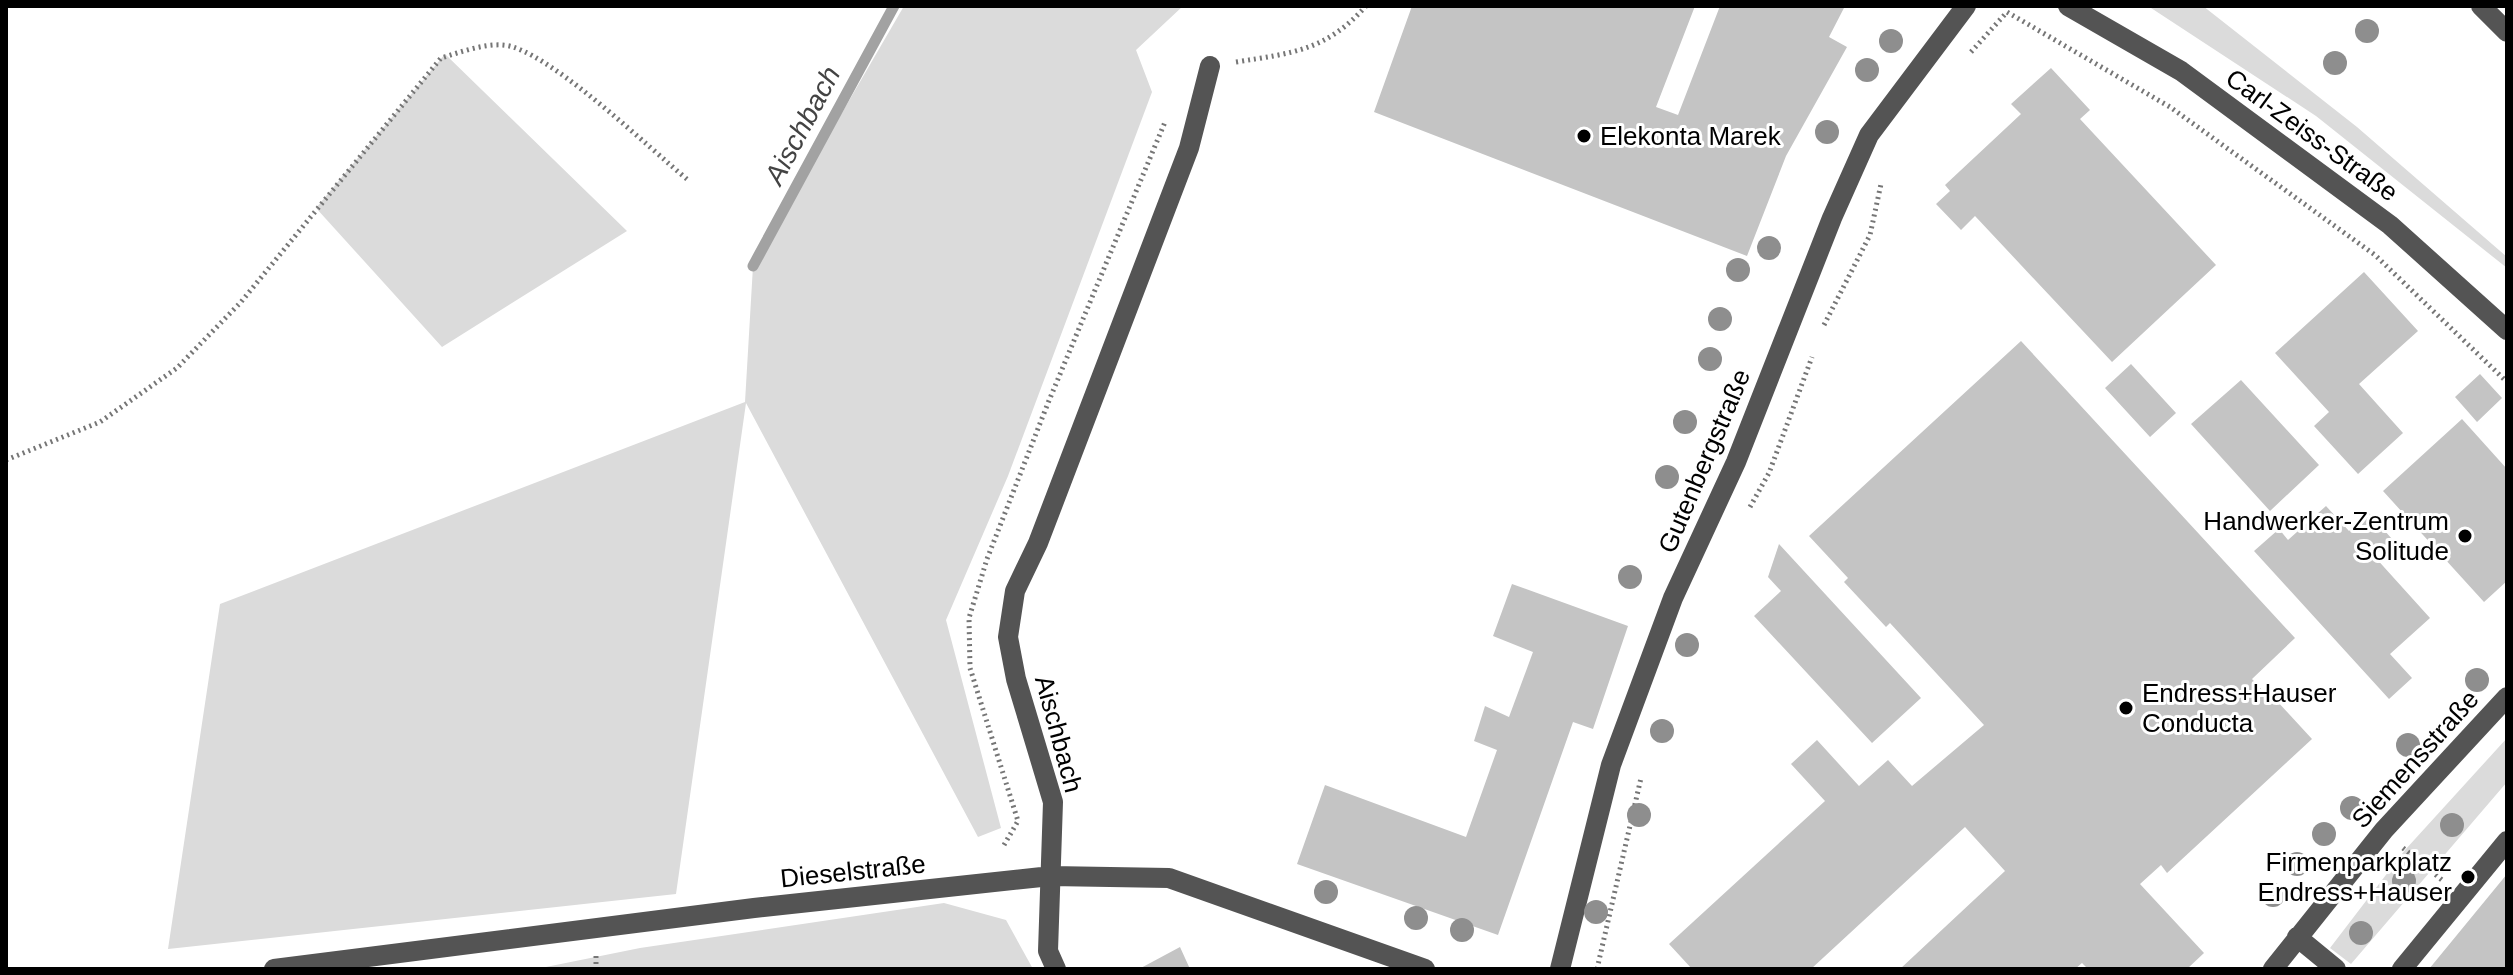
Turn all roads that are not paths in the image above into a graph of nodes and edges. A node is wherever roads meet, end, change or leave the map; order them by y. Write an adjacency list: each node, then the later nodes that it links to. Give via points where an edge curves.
1 (1966, 6): 14 (street, Gutenbergstraße, via 1869,135 1832,218 1736,462 1673,598 1611,765)
2 (2068, 6): 6 (street, Carl-Zeiss-Straße, via 2193,80 2390,225)
3 (2481, 6): 4 (street)
4 (2507, 32)
5 (1210, 66): 9 (street, Aischbach, via 1189,148 1015,591 1008,637 1053,802)
6 (2507, 330)
7 (2507, 697): 10 (street, Siemensstraße, via 2384,830)
8 (2507, 841): 17 (street)
9 (1051, 876): 11 (street, Dieselstraße); 12 (street, Aischbach, via 1048,951); 13 (street, Dieselstraße, via 1169,878)
10 (2297, 937): 15 (street, Siemensstraße); 16 (street)
11 (274, 969)
12 (1056, 969)
13 (1425, 969)
14 (1560, 969)
15 (2273, 969)
16 (2336, 969)
17 (2402, 969)

